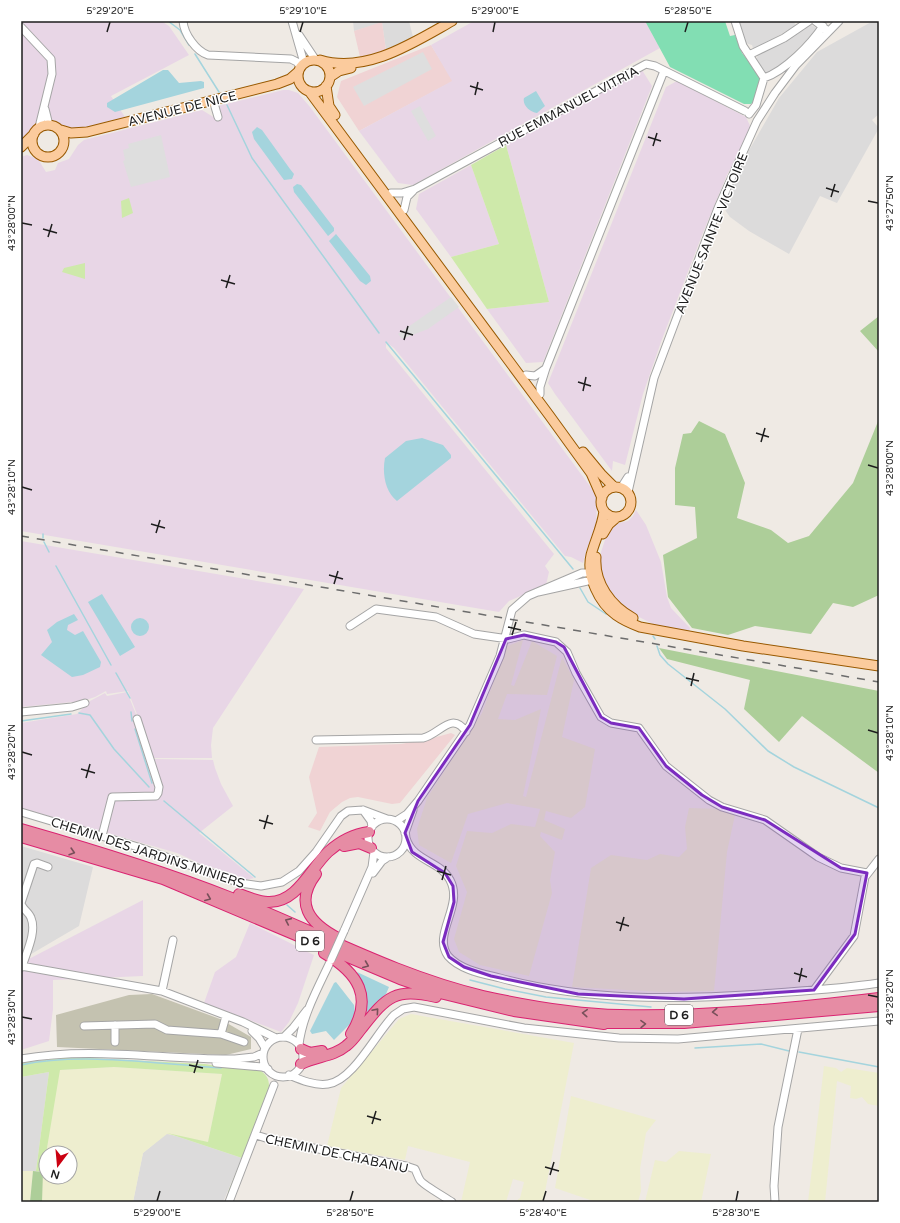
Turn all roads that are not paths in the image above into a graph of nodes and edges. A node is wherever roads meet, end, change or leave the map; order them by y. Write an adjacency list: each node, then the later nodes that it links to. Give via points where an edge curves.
1 (183, 21): 14 (street, via 202,53 291,59)
2 (292, 21): 11 (street)
3 (452, 21): 13 (main road, via 371,60 339,65)
4 (460, 21): 16 (main road, via 396,53 339,71)
5 (735, 21): 12 (street, via 741,42)
6 (810, 21): 12 (street, via 784,38)
7 (815, 21): 10 (street)
8 (840, 21): 10 (street, AVENUE SAINTE-VICTOIRE)
9 (21, 27): 22 (street, via 51,59 52,74)
10 (826, 29): 17 (street, via 773,75); 24 (street, AVENUE SAINTE-VICTOIRE, via 774,92)
11 (296, 31): 13 (street); 14 (street)
12 (749, 55): 17 (street)
13 (318, 60): 14 (main road); 16 (main road, via 325,64)
14 (301, 67): 18 (main road, AVENUE DE NICE, via 290,79); 20 (main road, via 299,81)
15 (664, 71): 23 (street, RUE EMMANUEL VITRIA); 35 (street, RUE EMMANUEL VITRIA, via 646,64); 38 (street)
16 (330, 77): 19 (main road)
17 (764, 78): 23 (street, via 756,105)
18 (277, 84): 20 (main road, AVENUE DE NICE); 21 (main road, AVENUE DE NICE)
19 (326, 86): 20 (main road, via 318,91); 36 (main road, via 329,106)
20 (305, 88): 42 (main road, via 549,415 591,473)
21 (220, 99): 25 (street); 30 (main road, AVENUE DE NICE)
22 (45, 109): 27 (street); 29 (street)
23 (748, 112): 24 (street); 26 (street)
24 (762, 113): 26 (street, AVENUE SAINTE-VICTOIRE)
25 (218, 117)
26 (757, 121): 41 (street, AVENUE SAINTE-VICTOIRE, via 718,208 654,378 632,470)
27 (49, 125): 28 (main road); 29 (main road)
28 (61, 130): 30 (main road, AVENUE DE NICE, via 72,133); 31 (main road)
29 (36, 131): 32 (main road); 34 (main road, via 32,144)
30 (87, 132): 31 (main road, AVENUE DE NICE)
31 (64, 145): 34 (main road, via 53,157)
32 (21, 146)
33 (21, 151): 34 (main road)
34 (37, 153)
35 (415, 189): 36 (street); 37 (street, via 407,197)
36 (391, 193): 37 (main road)
37 (404, 210): 39 (main road)
38 (546, 368): 39 (street, via 537,376); 40 (street)
39 (526, 375): 40 (main road)
40 (540, 394): 41 (main road, via 588,458)
41 (621, 489): 42 (main road, via 606,490); 44 (main road, via 631,499 630,507 626,514)
42 (602, 498): 43 (main road)
43 (604, 511): 44 (main road); 45 (main road, via 601,530 591,556)
44 (617, 517): 45 (main road, via 609,524 600,543)
45 (594, 576): 47 (main road, via 610,600 625,614 670,632); 48 (street, via 538,592 522,600 512,610)
46 (350, 626): 48 (street, via 376,609 436,617 471,633)
47 (696, 637): 49 (main road); 50 (main road)
48 (506, 639): 54 (street, via 494,672); 70 (street, via 524,635 561,645 601,717 611,723 638,728 666,766 709,800 722,807 765,820 818,856 841,868)
49 (879, 661)
50 (879, 666)
51 (85, 704): 52 (street)
52 (21, 712)
53 (137, 719): 64 (street, via 159,786 158,794 112,797)
54 (466, 732): 55 (street, via 454,722 422,738); 56 (street)
55 (316, 740)
56 (418, 801): 60 (street); 63 (street)
57 (363, 810): 59 (street, CHEMIN DES JARDINS MINIERS); 61 (street, via 371,821); 64 (street, CHEMIN DES JARDINS MINIERS, via 353,809 344,813 299,871 282,882 261,886 240,883)
58 (21, 812): 64 (street, CHEMIN DES JARDINS MINIERS)
59 (387, 819): 60 (street); 61 (street)
60 (396, 822): 63 (street)
61 (370, 829): 62 (highway, via 342,841 327,852 290,895 279,901 268,902 73,839); 65 (street, via 368,837)
62 (22, 832): 72 (highway, D 6, one-way to 72, via 163,879); 78 (highway, D 6, one-way to 62, via 402,970 350,950 229,896 171,875 104,852)
63 (405, 835): 66 (street, via 402,850); 67 (street, via 410,848)
64 (102, 836)
65 (372, 850): 66 (street); 71 (street, via 372,867); 78 (highway, via 359,843 350,844 339,849 324,864 305,894 305,904 312,919 325,930 350,944 411,970)
66 (391, 856): 67 (street); 71 (street, via 376,868)
67 (419, 856): 76 (street, via 450,879 454,897 444,935 444,947 449,957 473,970 556,991 625,997 684,998)
68 (879, 859): 70 (street)
69 (48, 867): 74 (street, via 34,864 21,903 31,917 33,927)
70 (867, 873): 76 (street, via 855,934)
71 (365, 887): 80 (street, bridge)
72 (226, 905): 84 (highway, D 6, one-way to 84, via 386,973 444,994 514,1010); 93 (highway, via 322,951 347,968 356,980 362,1004 360,1017 351,1035 344,1042 315,1053)
73 (173, 940): 77 (street)
74 (21, 966): 77 (street)
75 (879, 983): 76 (street)
76 (814, 990)
77 (162, 991): 82 (street)
78 (481, 995): 79 (highway, D 6, one-way to 78, via 683,1014 618,1015 573,1012)
79 (879, 998)
80 (311, 1004): 89 (street); 93 (street, via 301,1033)
81 (879, 1006): 84 (highway, D 6, one-way to 81, via 684,1023)
82 (228, 1017): 88 (street); 90 (street); 94 (street, via 259,1038)
83 (879, 1021): 87 (street)
84 (604, 1024): 97 (highway, one-way to 84, via 346,1047 378,1008 397,994 423,994 514,1015)
85 (115, 1025): 86 (street); 88 (street, via 155,1024 167,1030); 91 (street)
86 (84, 1026)
87 (798, 1029): 100 (street, via 678,1039 619,1038 524,1028 414,1007 403,1009 387,1022 354,1066 340,1079 327,1085); 105 (street, via 778,1127)
88 (222, 1034): 92 (street)
89 (284, 1037): 90 (street); 93 (street, via 293,1040)
90 (276, 1038): 94 (street)
91 (114, 1042)
92 (244, 1042)
93 (300, 1047): 97 (street)
94 (264, 1050): 95 (street, via 254,1058 235,1060); 98 (street, via 263,1058)
95 (159, 1058): 96 (street, via 80,1053 47,1054); 98 (street, via 257,1066)
96 (21, 1059)
97 (299, 1067): 99 (street); 100 (street)
98 (269, 1071): 99 (street); 101 (street)
99 (286, 1076): 100 (street); 101 (street)
100 (307, 1082)
101 (274, 1085): 102 (street)
102 (256, 1135): 103 (street); 104 (street, CHEMIN DE CHABANU, via 406,1166 414,1169 426,1186)
103 (230, 1202)
104 (452, 1202)
105 (775, 1202)

